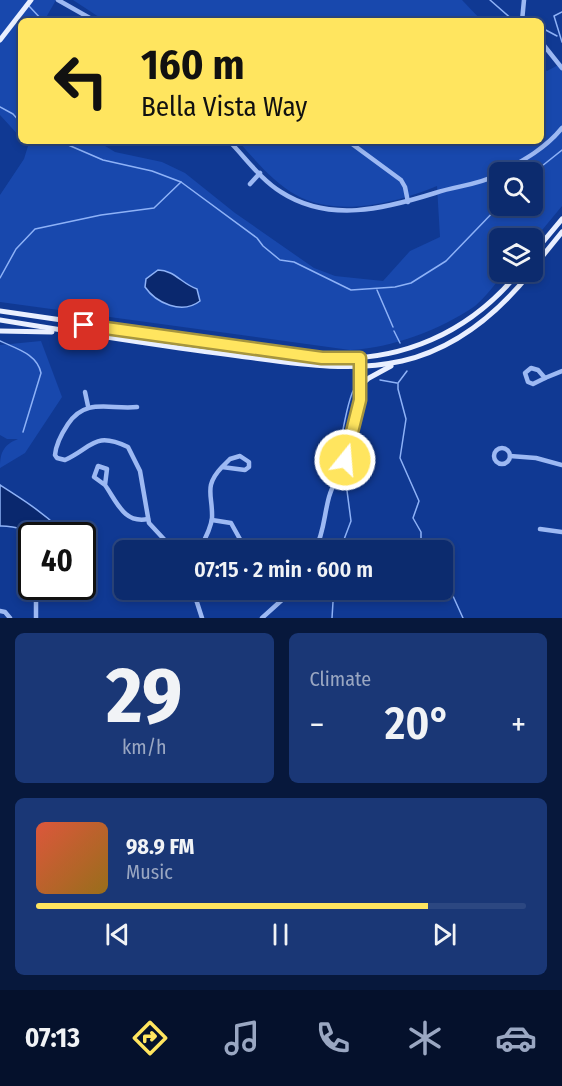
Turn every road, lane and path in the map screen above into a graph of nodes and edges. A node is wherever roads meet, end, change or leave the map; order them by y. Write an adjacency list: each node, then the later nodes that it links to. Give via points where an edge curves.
1 (31, 0): 6 (main road)
2 (58, 0): 4 (street)
3 (524, 0): 5 (street)
4 (89, 18)
5 (522, 18)
6 (0, 40)
7 (544, 46): 9 (street)
8 (544, 51): 9 (street)
9 (549, 55): 10 (street)
10 (562, 68)
11 (562, 128): 14 (street)
12 (232, 144): 15 (street)
13 (352, 144): 18 (street, via 401,180)
14 (518, 162)
15 (260, 173): 17 (street); 18 (street, via 281,192 320,208 344,212)
16 (489, 179): 18 (street)
17 (250, 184)
18 (408, 202)
19 (562, 219): 21 (main road)
20 (562, 232): 22 (main road)
21 (543, 242)
22 (543, 256)
23 (510, 282): 29 (main road, via 483,310 444,335 407,350)
24 (521, 282): 30 (main road, via 493,313 467,332 441,347)
25 (0, 311): 29 (main road, via 322,358)
26 (0, 320): 28 (main road)
27 (0, 330): 28 (main road)
28 (73, 332): 31 (main road, via 317,365)
29 (360, 358): 31 (street)
30 (404, 360): 31 (main road); 34 (main road)
31 (360, 367): 34 (street)
32 (562, 372): 33 (street)
33 (545, 378)
34 (360, 386): 49 (street, via 352,438 329,496)
35 (85, 392): 36 (street)
36 (88, 406): 37 (street); 42 (street, via 78,411 66,427 55,454 57,458 64,460 94,440 106,439 128,447 140,471)
37 (137, 407)
38 (510, 456): 39 (street)
39 (562, 465)
40 (222, 467): 40 (street, via 240,471 249,467 249,462 235,456); 43 (street, via 212,477 209,488)
41 (105, 485): 42 (street, via 128,518)
42 (148, 519): 47 (street)
43 (212, 520): 46 (street, via 231,523); 48 (street)
44 (540, 529): 45 (street)
45 (562, 532)
46 (241, 538)
47 (162, 540)
48 (203, 540)
49 (319, 540)
50 (36, 600): 55 (street)
51 (196, 600): 56 (street)
52 (282, 600): 57 (street)
53 (0, 611): 54 (street)
54 (10, 618)
55 (36, 618)
56 (202, 618)
57 (262, 618)

